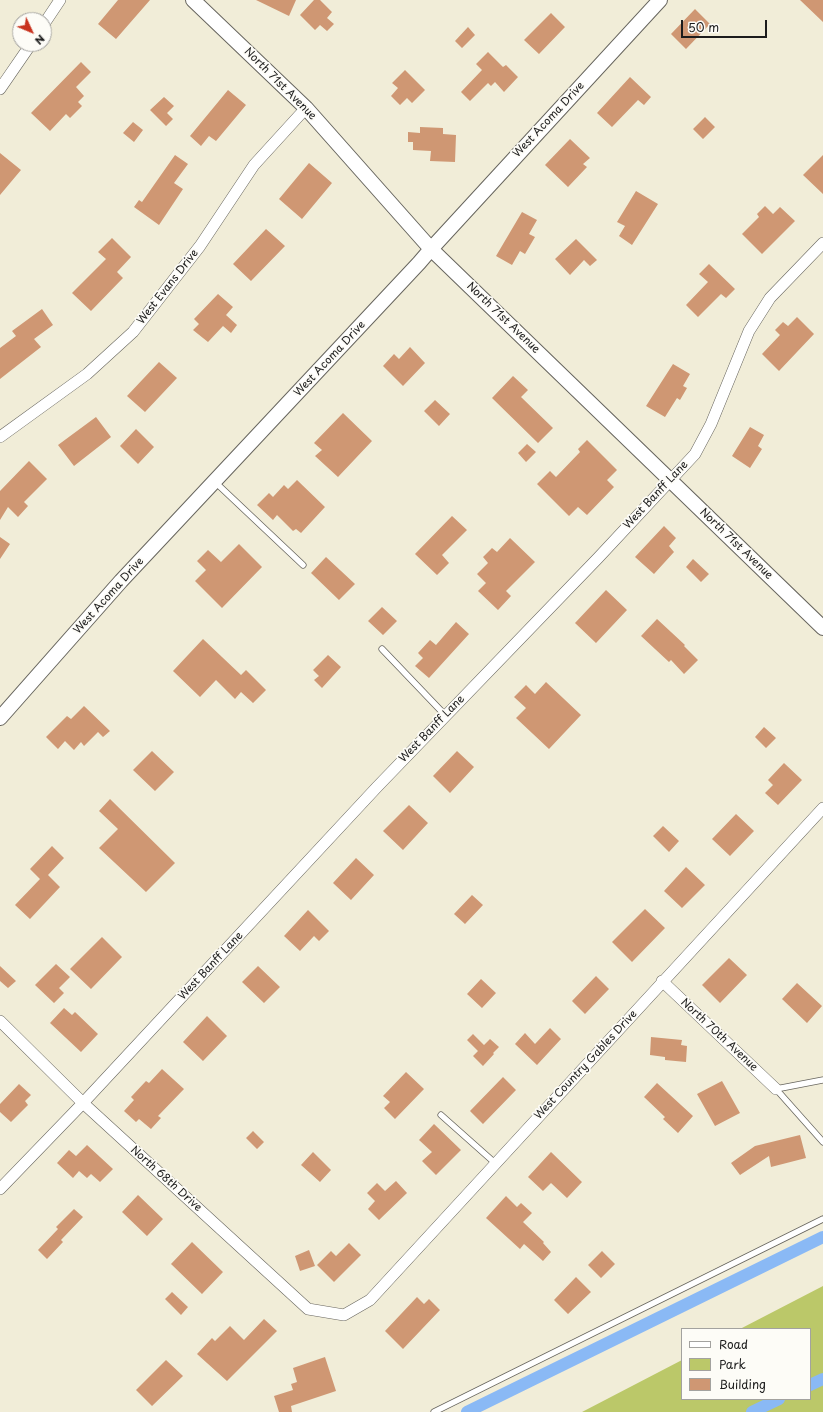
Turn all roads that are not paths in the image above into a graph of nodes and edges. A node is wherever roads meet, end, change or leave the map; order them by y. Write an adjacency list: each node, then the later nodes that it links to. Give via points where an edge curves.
1 (60, 0): 4 (street)
2 (193, 0): 7 (street, North 71st Avenue)
3 (660, 0): 9 (street, West Acoma Drive)
4 (52, 12)
5 (25, 52): 6 (street)
6 (0, 89)
7 (306, 108): 9 (street, North 71st Avenue); 10 (street, West Evans Drive, via 254,166 200,246 133,332 87,374)
8 (823, 243): 11 (street, West Banff Lane, via 770,298 749,331 711,424 695,454)
9 (431, 249): 11 (street, North 71st Avenue); 12 (street, West Acoma Drive)
10 (0, 437)
11 (671, 480): 14 (street, North 71st Avenue); 16 (street, West Banff Lane)
12 (214, 481): 13 (lane); 17 (street, West Acoma Drive, via 121,581)
13 (303, 564)
14 (823, 628)
15 (382, 649): 16 (lane)
16 (446, 716): 23 (street, West Banff Lane)
17 (0, 718)
18 (823, 808): 19 (street, West Country Gables Drive)
19 (662, 982): 22 (street, North 70th Avenue); 26 (street, West Country Gables Drive)
20 (0, 1021): 23 (street, North 68th Drive)
21 (823, 1080): 22 (lane)
22 (776, 1089): 25 (lane)
23 (83, 1103): 27 (street, West Banff Lane); 29 (street, North 68th Drive, via 308,1308)
24 (441, 1115): 26 (lane)
25 (823, 1142)
26 (495, 1163): 29 (street, West Country Gables Drive, via 370,1300)
27 (0, 1189)
28 (823, 1219): 30 (lane)
29 (344, 1315)
30 (434, 1412)

